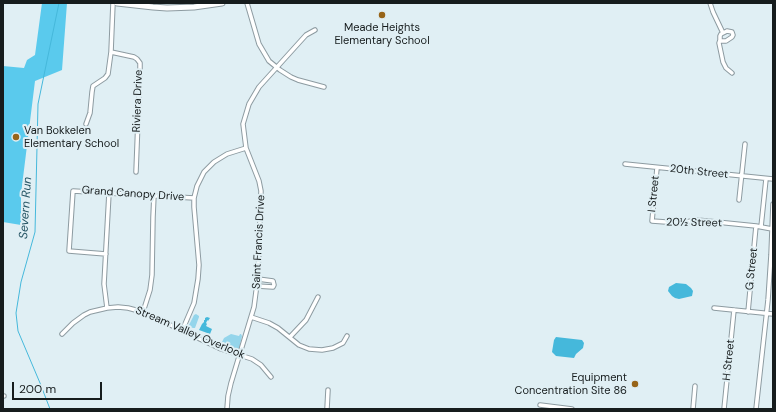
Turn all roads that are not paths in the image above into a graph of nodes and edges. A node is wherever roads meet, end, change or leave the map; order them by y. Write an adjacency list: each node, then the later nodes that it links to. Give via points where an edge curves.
1 (113, 3): 9 (street)
2 (117, 3): 3 (main road, via 167,8)
3 (222, 3)
4 (247, 3): 10 (street, via 259,44 269,61)
5 (710, 3): 7 (street)
6 (315, 30): 10 (street, Saint Francis Drive, via 306,35)
7 (723, 33): 8 (street); 8 (street, via 730,31 733,35 724,42)
8 (720, 40): 11 (street, via 723,62)
9 (111, 52): 13 (street, via 108,74 93,86); 18 (street, Riviera Drive, via 134,57 140,63)
10 (276, 67): 12 (street, via 295,79); 15 (street, Saint Francis Drive, via 249,104 243,124)
11 (732, 73)
12 (324, 87)
13 (86, 124)
14 (745, 144): 19 (street)
15 (246, 148): 24 (street, via 227,154 209,167 200,179); 32 (street, Saint Francis Drive, via 261,191)
16 (624, 164): 17 (street, 20th Street)
17 (657, 168): 19 (street, 20th Street); 27 (street, I Street)
18 (136, 172)
19 (742, 177): 20 (street, 20th Street); 25 (street)
20 (766, 179): 21 (street, 20th Street); 29 (street)
21 (773, 179)
22 (109, 193): 23 (street, Grand Canopy Drive); 31 (street); 31 (street, Grand Canopy Drive, via 72,191 69,252)
23 (154, 196): 24 (street, Grand Canopy Drive); 38 (street, via 152,275)
24 (194, 198): 43 (street, via 198,279 194,304)
25 (739, 200)
26 (773, 204): 30 (street)
27 (652, 221): 28 (street, 20½ Street, via 674,223 697,220)
28 (756, 226): 29 (street, 20½ Street); 39 (street, G Street)
29 (761, 227): 30 (street, 20½ Street)
30 (772, 229): 40 (street)
31 (106, 254): 35 (street, via 104,284)
32 (258, 279): 33 (street, Saint Francis Drive); 33 (street, via 273,281 274,285)
33 (258, 286): 42 (street, Saint Francis Drive)
34 (318, 297): 46 (street, via 306,320)
35 (107, 308): 38 (street, Stream Valley Overlook); 44 (street, Stream Valley Overlook, via 84,315)
36 (714, 308): 37 (street)
37 (734, 310): 39 (street); 56 (street, H Street)
38 (143, 312): 43 (street, Stream Valley Overlook)
39 (748, 312): 40 (street)
40 (766, 314): 41 (street); 57 (street)
41 (773, 314)
42 (251, 317): 46 (street, via 269,323); 47 (street, Saint Francis Drive)
43 (182, 331): 47 (street, Stream Valley Overlook)
44 (62, 334)
45 (347, 336): 46 (street, via 343,343 328,350 304,347)
46 (290, 337)
47 (240, 355): 48 (street, Stream Valley Overlook, via 257,362); 52 (street, Saint Francis Drive)
48 (271, 377)
49 (695, 386): 55 (street)
50 (328, 390): 53 (street)
51 (540, 405): 54 (street)
52 (227, 409)
53 (327, 409)
54 (572, 409)
55 (693, 409)
56 (724, 409)
57 (756, 409)

